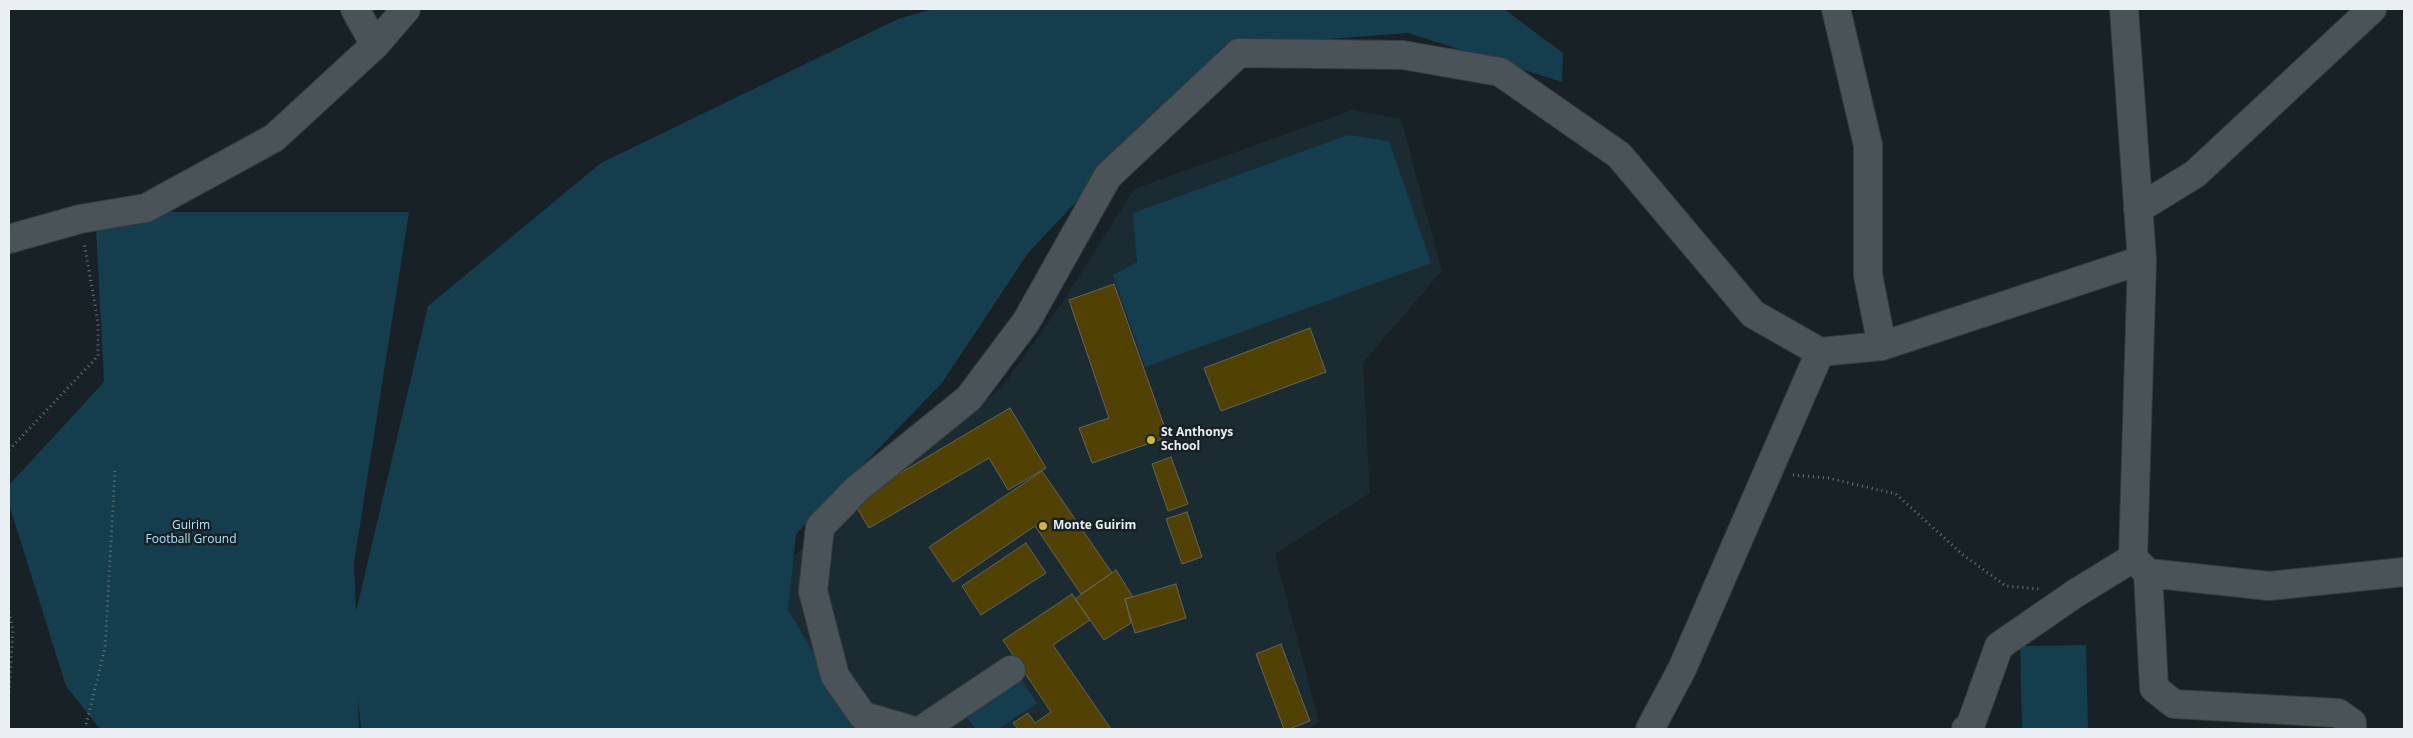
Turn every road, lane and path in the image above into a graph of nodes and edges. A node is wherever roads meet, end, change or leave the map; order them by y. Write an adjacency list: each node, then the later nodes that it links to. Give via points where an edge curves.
1 (355, 9): 6 (street)
2 (406, 9): 6 (street)
3 (1836, 9): 11 (street, via 1868,145 1868,275)
4 (2124, 9): 7 (street)
5 (2372, 9): 7 (street, via 2195,174)
6 (375, 45): 8 (street, via 274,138 146,208)
7 (2138, 208): 10 (street)
8 (80, 219): 9 (street); 13 (path, via 98,322 98,356)
9 (9, 239)
10 (2142, 260): 11 (street); 16 (street)
11 (1882, 346): 12 (street)
12 (1820, 352): 15 (street); 23 (street, via 1753,314 1619,155 1500,72 1403,55 1239,54 1108,176 1026,322 969,398 857,489 820,527 813,591 835,676 863,716)
13 (9, 450)
14 (116, 471): 22 (path, via 105,648)
15 (1768, 472): 18 (path, via 1828,478 1896,494 1962,554 2006,586); 25 (street, via 1682,669)
16 (2141, 565): 17 (street, via 2269,586); 18 (street); 27 (street, via 2154,688 2174,704 2338,713 2352,723)
17 (2404, 572)
18 (2076, 593): 26 (street, via 1999,646 1971,724)
19 (9, 612): 21 (path, via 13,630)
20 (1011, 670): 24 (street)
21 (9, 693)
22 (85, 729)
23 (908, 729)
24 (923, 729)
25 (1650, 729)
26 (1966, 729)
27 (2352, 729)

